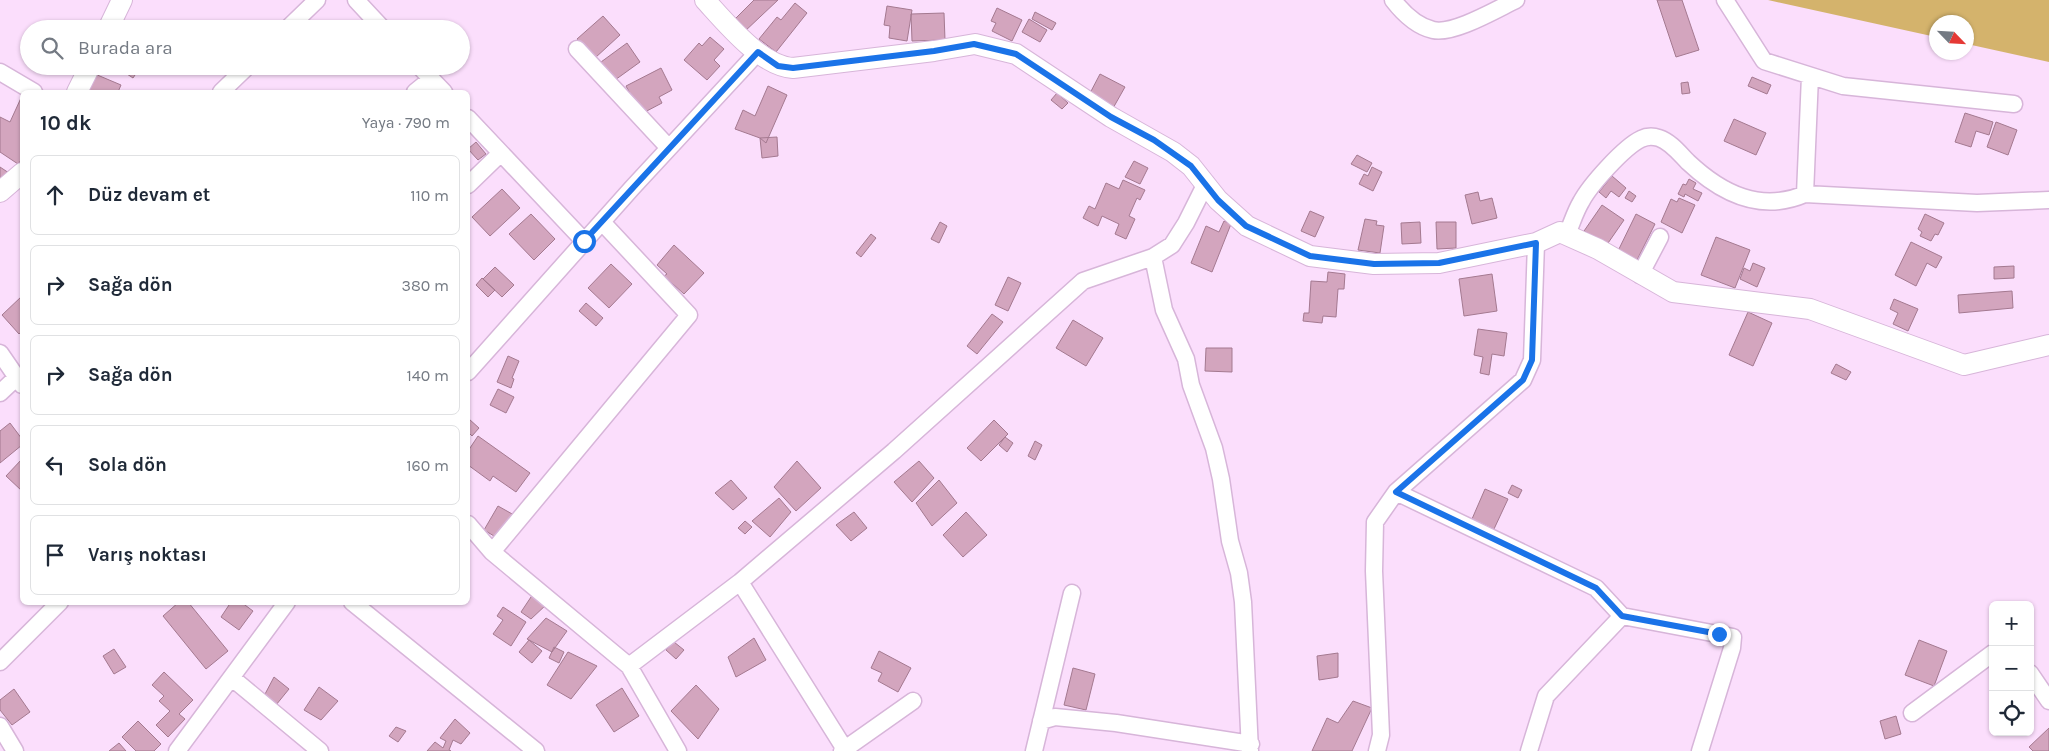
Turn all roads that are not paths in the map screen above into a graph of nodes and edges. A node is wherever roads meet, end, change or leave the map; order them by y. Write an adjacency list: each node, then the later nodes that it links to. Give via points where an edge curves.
1 (122, 0): 8 (street)
2 (317, 0): 9 (street)
3 (356, 0): 10 (street)
4 (705, 0): 12 (street)
5 (1393, 0): 6 (street, via 1419,25 1434,31 1453,28)
6 (1516, 0)
7 (1725, 0): 17 (street, via 1764,61)
8 (112, 20)
9 (296, 20)
10 (375, 20)
11 (577, 49): 26 (street)
12 (758, 52): 26 (street); 30 (street, via 778,66 793,68 974,44 1016,54 1111,117 1154,140 1191,166)
13 (0, 72): 19 (street)
14 (86, 75): 20 (street)
15 (239, 75): 21 (street)
16 (427, 75): 18 (street)
17 (1810, 76): 24 (street, via 1843,86); 32 (street)
18 (431, 79): 22 (street); 23 (street)
19 (31, 90)
20 (78, 90)
21 (223, 90)
22 (417, 90)
23 (442, 90)
24 (2014, 104)
25 (470, 120): 27 (street)
26 (669, 148): 34 (street)
27 (501, 153): 29 (street); 37 (street)
28 (20, 175): 31 (street)
29 (470, 183)
30 (1206, 183): 38 (street, via 1218,200 1246,226 1310,256 1374,264 1439,263); 39 (street, via 1172,245)
31 (0, 192)
32 (1805, 194): 33 (street, via 1977,202); 35 (street, via 1776,202 1744,199 1723,190 1704,176 1667,142 1649,136 1641,138 1614,161 1582,201)
33 (2049, 200)
34 (602, 222): 37 (street); 48 (street, via 689,315)
35 (1567, 234): 38 (street, via 1560,232); 40 (street)
36 (1660, 237): 40 (street)
37 (584, 241): 43 (street)
38 (1536, 243): 46 (street, via 1532,360 1523,380)
39 (1153, 257): 49 (street, via 1082,281 901,445); 65 (street, via 1164,310 1186,360 1219,471 1243,602)
40 (1640, 275): 41 (street, via 1673,292 1810,309 1964,365)
41 (2049, 345)
42 (0, 352): 44 (street)
43 (470, 370)
44 (20, 381): 45 (street)
45 (0, 394)
46 (1396, 492): 54 (street, via 1596,588); 73 (street, via 1375,522 1381,735)
47 (470, 526): 48 (street)
48 (492, 552): 57 (street)
49 (740, 582): 57 (street); 67 (street)
50 (1072, 593): 63 (street)
51 (57, 605): 56 (street)
52 (285, 605): 58 (street)
53 (356, 605): 66 (street)
54 (1622, 616): 74 (street, via 1546,696); 75 (street, via 1733,637)
55 (1989, 657): 62 (street)
56 (0, 662)
57 (629, 666): 71 (street)
58 (232, 678): 69 (street); 70 (street)
59 (2034, 679): 61 (street)
60 (913, 701): 67 (street)
61 (2049, 701)
62 (1912, 713)
63 (1041, 721): 65 (street, via 1055,717 1116,723); 72 (street)
64 (0, 726): 68 (street)
65 (1250, 748)
66 (534, 750)
67 (844, 750)
68 (14, 751)
69 (177, 751)
70 (320, 751)
71 (678, 751)
72 (1034, 751)
73 (1377, 751)
74 (1529, 751)
75 (1700, 751)

